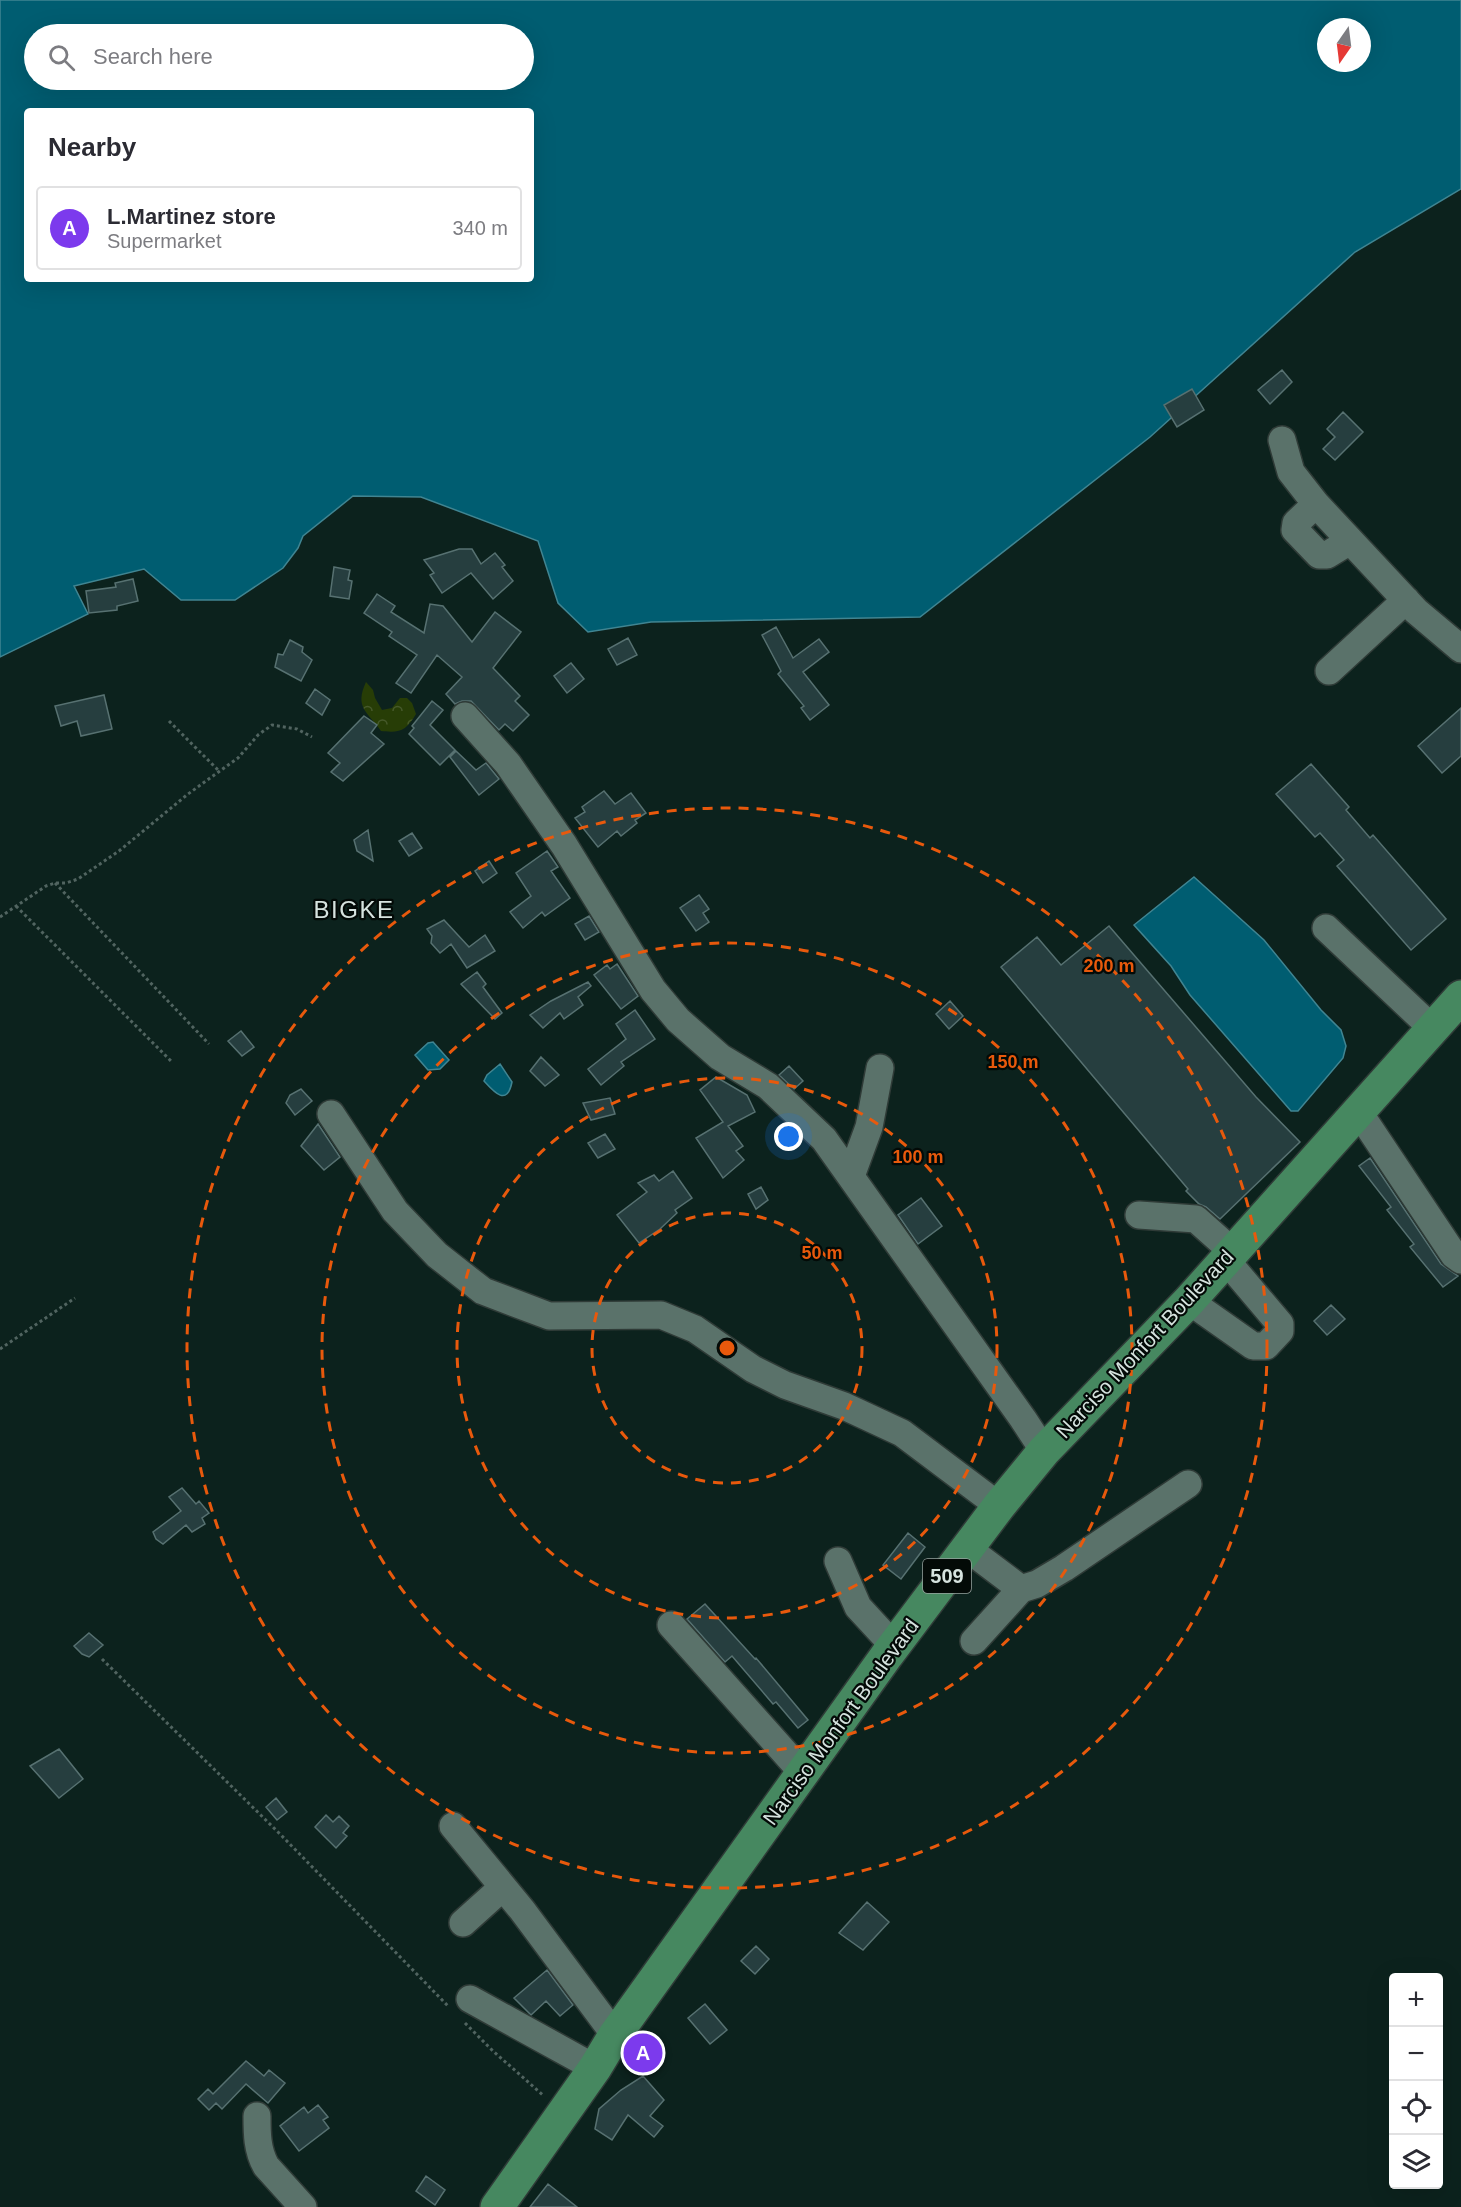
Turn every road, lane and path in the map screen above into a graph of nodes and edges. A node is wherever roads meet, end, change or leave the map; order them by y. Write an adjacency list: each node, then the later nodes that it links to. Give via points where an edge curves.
1 (1282, 440): 2 (street, via 1291,472)
2 (1406, 600): 3 (street); 4 (street)
3 (1461, 649)
4 (1329, 671)
5 (465, 716): 20 (street, via 508,764 564,845 653,990 678,1020 720,1057 768,1086 824,1139)
6 (169, 721): 8 (path)
7 (312, 737): 8 (path, via 297,729 272,725)
8 (219, 771): 9 (path, via 97,867 66,884)
9 (54, 883): 10 (path); 15 (path)
10 (16, 906): 11 (path); 16 (path)
11 (0, 917)
12 (1326, 928): 14 (street)
13 (1461, 997): 14 (main road, Narciso Monfort Boulevard / 509)
14 (1432, 1028): 18 (main road, Narciso Monfort Boulevard / 509)
15 (209, 1044)
16 (172, 1062)
17 (880, 1068): 20 (street, via 869,1127)
18 (1358, 1111): 22 (main road, Narciso Monfort Boulevard / 509); 23 (street)
19 (331, 1114): 29 (street, via 395,1211 437,1255 483,1291 549,1316 661,1315 695,1329 753,1369 902,1433)
20 (851, 1176): 27 (street)
21 (1139, 1215): 22 (street, via 1196,1219)
22 (1229, 1256): 25 (main road, Narciso Monfort Boulevard / 509); 25 (street, via 1280,1324 1280,1331 1266,1347 1253,1346)
23 (1461, 1260)
24 (75, 1298): 26 (path)
25 (1189, 1301): 27 (main road, Narciso Monfort Boulevard / 509)
26 (0, 1349)
27 (1044, 1450): 29 (main road, Narciso Monfort Boulevard / 509)
28 (1188, 1484): 32 (street, via 1064,1568)
29 (999, 1506): 30 (main road, Narciso Monfort Boulevard / 509)
30 (968, 1549): 32 (street); 35 (main road, Narciso Monfort Boulevard / 509)
31 (838, 1561): 35 (street, via 858,1606)
32 (1021, 1589): 34 (street)
33 (671, 1625): 37 (street)
34 (974, 1641)
35 (894, 1646): 37 (main road, Narciso Monfort Boulevard / 509)
36 (102, 1659): 40 (path)
37 (803, 1773): 41 (main road, Narciso Monfort Boulevard / 509)
38 (503, 1887): 39 (street); 41 (street); 41 (street, via 463,1824 535,1909)
39 (463, 1923)
40 (461, 2010): 42 (street); 43 (path, via 493,2051)
41 (621, 2027): 42 (main road, Narciso Monfort Boulevard / 509)
42 (596, 2068): 43 (main road, Narciso Monfort Boulevard / 509)
43 (564, 2112): 46 (main road, Narciso Monfort Boulevard / 509)
44 (257, 2116): 45 (street, via 257,2135 266,2166)
45 (303, 2207)
46 (497, 2207)

